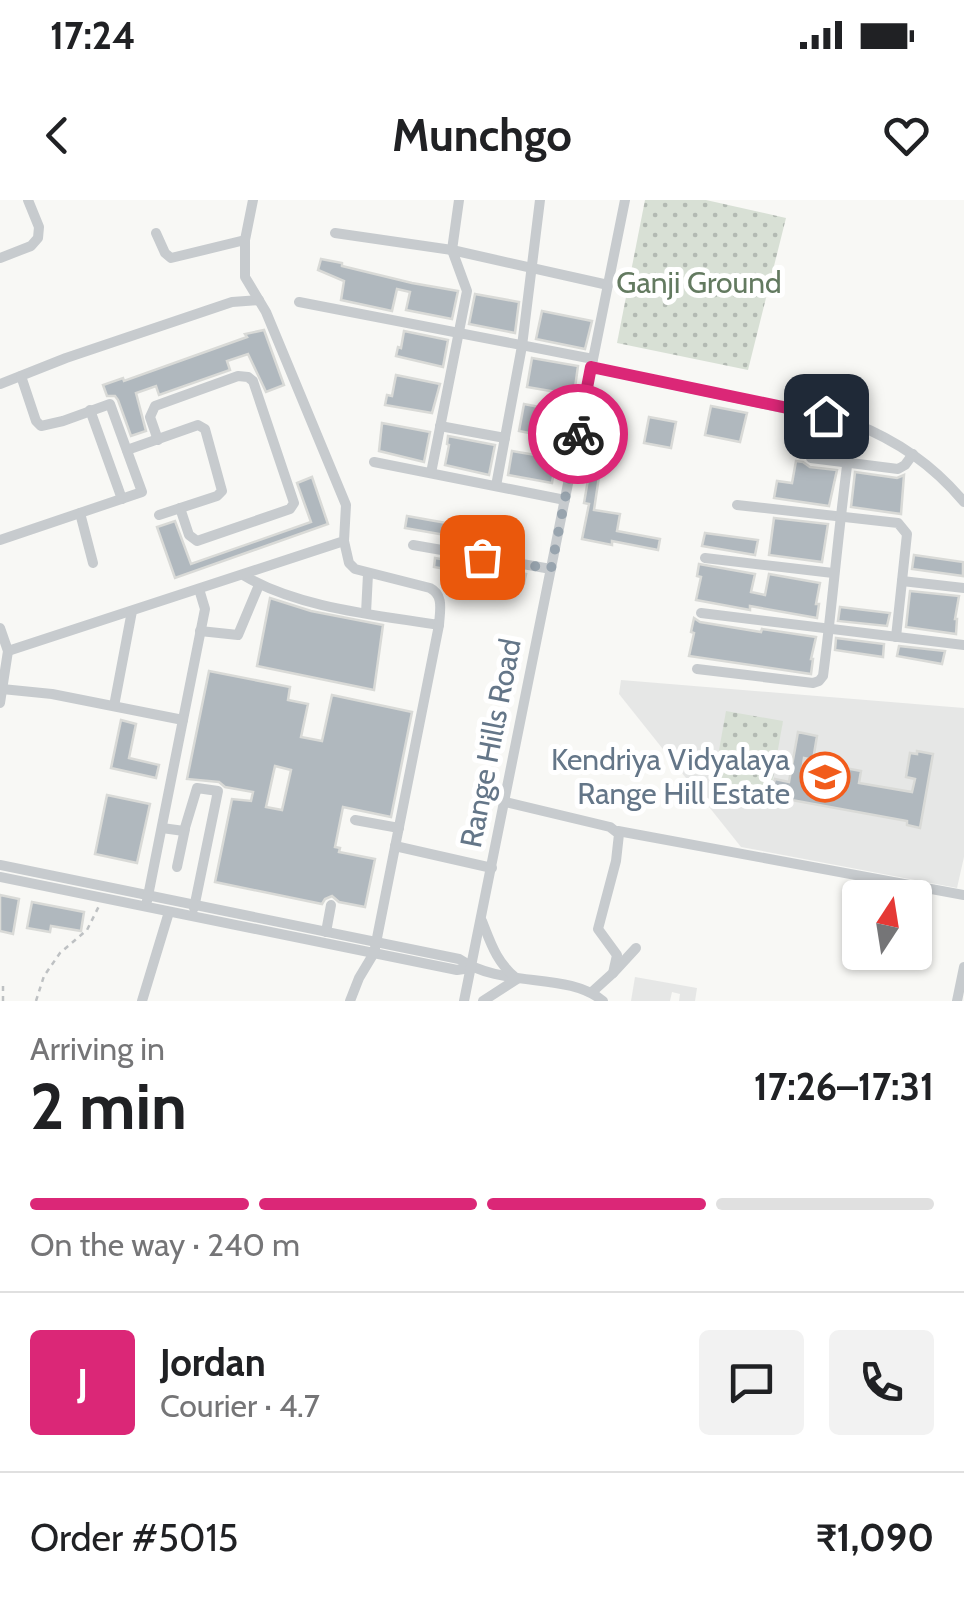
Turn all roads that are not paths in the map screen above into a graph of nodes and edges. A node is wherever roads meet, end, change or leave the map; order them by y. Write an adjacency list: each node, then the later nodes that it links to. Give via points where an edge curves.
1 (28, 200): 10 (street, via 38,238)
2 (252, 200): 8 (street)
3 (459, 200): 9 (street)
4 (540, 200): 11 (street)
5 (626, 200): 12 (street, Range Hills Road)
6 (335, 232): 9 (street)
7 (156, 233): 8 (street, via 174,258)
8 (245, 240): 13 (street, via 245,277)
9 (452, 250): 11 (street); 15 (street, via 467,291)
10 (0, 258)
11 (532, 269): 12 (street); 16 (street)
12 (608, 285): 17 (street, Range Hills Road)
13 (259, 300): 18 (street, via 232,302); 41 (street, via 346,505)
14 (299, 302): 15 (street)
15 (457, 333): 16 (street); 22 (street)
16 (522, 346): 17 (street); 23 (street)
17 (592, 363): 21 (street); 33 (street, Range Hills Road)
18 (21, 376): 19 (street); 20 (street, via 41,426)
19 (0, 384)
20 (90, 410): 25 (street, via 110,404); 32 (street)
21 (853, 423): 26 (street); 29 (street)
22 (440, 426): 23 (street); 30 (street)
23 (505, 438): 31 (street)
24 (158, 440): 25 (street); 36 (street, via 196,426 205,430 222,491); 36 (street, via 150,417 155,406 248,377 294,503 202,540 189,535)
25 (127, 450): 32 (street, via 142,492)
26 (913, 454): 29 (street, via 898,469); 34 (street)
27 (810, 458): 29 (street)
28 (374, 462): 30 (street)
29 (847, 462): 39 (street)
30 (430, 473): 31 (street)
31 (496, 486): 33 (street)
32 (122, 499): 37 (street)
33 (565, 500): 45 (street, Range Hills Road)
34 (964, 502)
35 (737, 506): 39 (street)
36 (180, 508): 38 (street)
37 (80, 513): 40 (street); 44 (street)
38 (159, 516)
39 (840, 517): 46 (street); 49 (street, via 904,528)
40 (0, 540)
41 (344, 541): 47 (street, via 349,563); 48 (street)
42 (413, 544): 45 (street)
43 (705, 558): 46 (street)
44 (93, 563)
45 (551, 569): 68 (street, Range Hills Road)
46 (833, 573): 58 (street)
47 (368, 574): 54 (street); 56 (street, via 437,592)
48 (242, 575): 50 (street); 52 (street)
49 (902, 581): 51 (street); 60 (street)
50 (259, 585): 54 (street); 59 (street, via 238,635)
51 (964, 588)
52 (199, 590): 53 (street); 59 (street)
53 (132, 611): 62 (street); 66 (street)
54 (366, 613): 56 (street)
55 (701, 613): 58 (street)
56 (439, 625): 71 (street)
57 (0, 628): 62 (street)
58 (829, 628): 60 (street); 63 (street, via 820,681)
59 (200, 631): 67 (street)
60 (896, 636): 61 (street)
61 (964, 645)
62 (8, 651): 64 (street)
63 (697, 669)
64 (2, 689): 65 (street); 66 (street)
65 (0, 702)
66 (114, 706): 67 (street)
67 (183, 720): 70 (street)
68 (505, 802): 73 (street); 77 (street, Range Hills Road)
69 (355, 820): 71 (street)
70 (162, 828): 72 (street); 80 (street)
71 (399, 828): 74 (street)
72 (185, 829): 76 (street); 82 (street, via 197,788 218,791)
73 (618, 831): 79 (street); 91 (street, via 598,929 617,955)
74 (395, 846): 77 (street); 87 (street)
75 (0, 864): 80 (street)
76 (177, 868)
77 (492, 868): 84 (street, Range Hills Road)
78 (0, 877): 80 (street)
79 (964, 894)
80 (147, 901): 82 (street); 83 (street)
81 (332, 905): 86 (street)
82 (193, 911): 83 (street); 85 (street)
83 (169, 912): 95 (street)
84 (482, 921): 90 (street, Range Hills Road); 92 (street, via 495,956)
85 (287, 930): 86 (street); 87 (street)
86 (326, 932): 87 (street)
87 (375, 948): 90 (street); 96 (street)
88 (636, 948): 91 (street)
89 (964, 967): 93 (street)
90 (472, 968): 92 (street); 97 (street, Range Hills Road)
91 (613, 973): 94 (street)
92 (516, 979): 94 (street); 98 (street)
93 (962, 983): 100 (street)
94 (592, 992): 99 (street)
95 (142, 1001)
96 (350, 1001)
97 (464, 1001)
98 (483, 1001)
99 (604, 1001)
100 (957, 1001)

